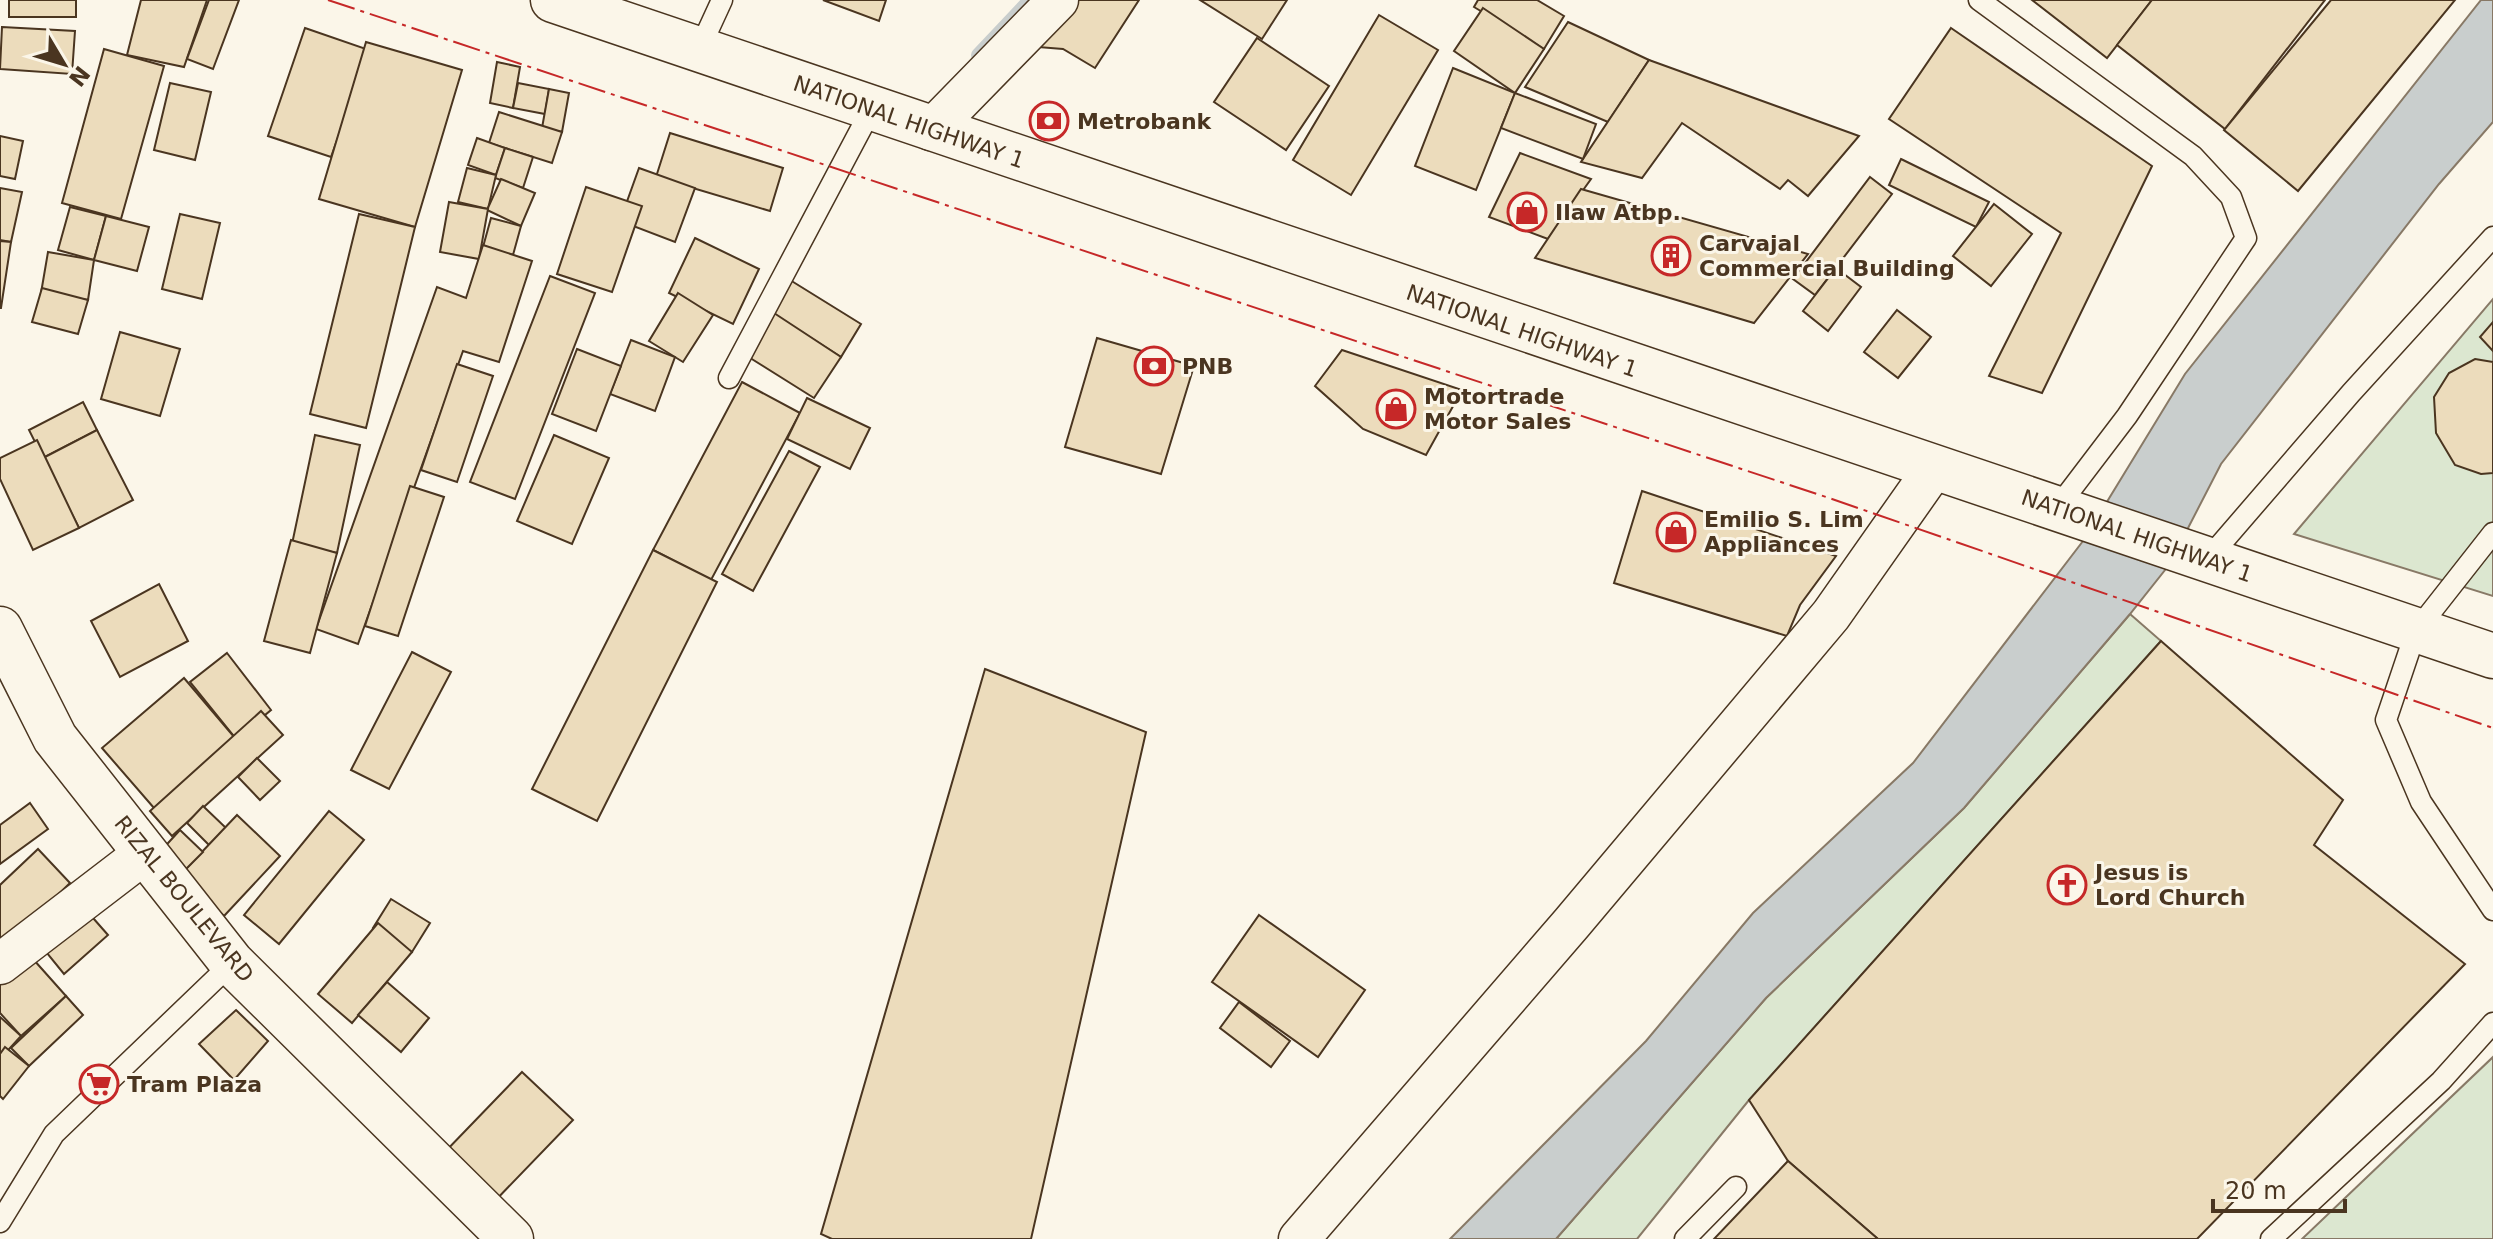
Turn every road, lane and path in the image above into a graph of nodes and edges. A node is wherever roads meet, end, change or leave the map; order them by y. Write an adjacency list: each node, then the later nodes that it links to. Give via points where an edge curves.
1 (553, 0): 5 (main road, NATIONAL HIGHWAY 1)
2 (722, 0): 6 (lane)
3 (1058, 0): 8 (street)
4 (1979, 0): 12 (lane, via 2193,156 2231,197 2246,238 2127,416)
5 (602, 8): 6 (main road, NATIONAL HIGHWAY 1)
6 (699, 50): 7 (main road, NATIONAL HIGHWAY 1)
7 (871, 110): 8 (main road, NATIONAL HIGHWAY 1); 10 (lane)
8 (931, 130): 11 (main road, NATIONAL HIGHWAY 1)
9 (2493, 237): 14 (lane)
10 (729, 378)
11 (1933, 470): 12 (main road, NATIONAL HIGHWAY 1); 26 (street, via 1831,615)
12 (2075, 514): 14 (main road, NATIONAL HIGHWAY 1)
13 (2493, 533): 16 (lane)
14 (2196, 556): 16 (main road, NATIONAL HIGHWAY 1)
15 (0, 629): 18 (main road, RIZAL BOULEVARD, via 55,738)
16 (2416, 631): 17 (main road, NATIONAL HIGHWAY 1); 19 (lane, via 2386,720 2421,802)
17 (2493, 656)
18 (145, 853): 20 (main road, RIZAL BOULEVARD); 21 (street)
19 (2493, 910)
20 (232, 963): 24 (lane, via 54,1134); 25 (main road, RIZAL BOULEVARD)
21 (0, 964)
22 (2493, 1023): 28 (lane, via 2441,1081)
23 (1736, 1187): 27 (lane)
24 (0, 1222)
25 (511, 1239)
26 (1299, 1239)
27 (1685, 1239)
28 (2271, 1239)

